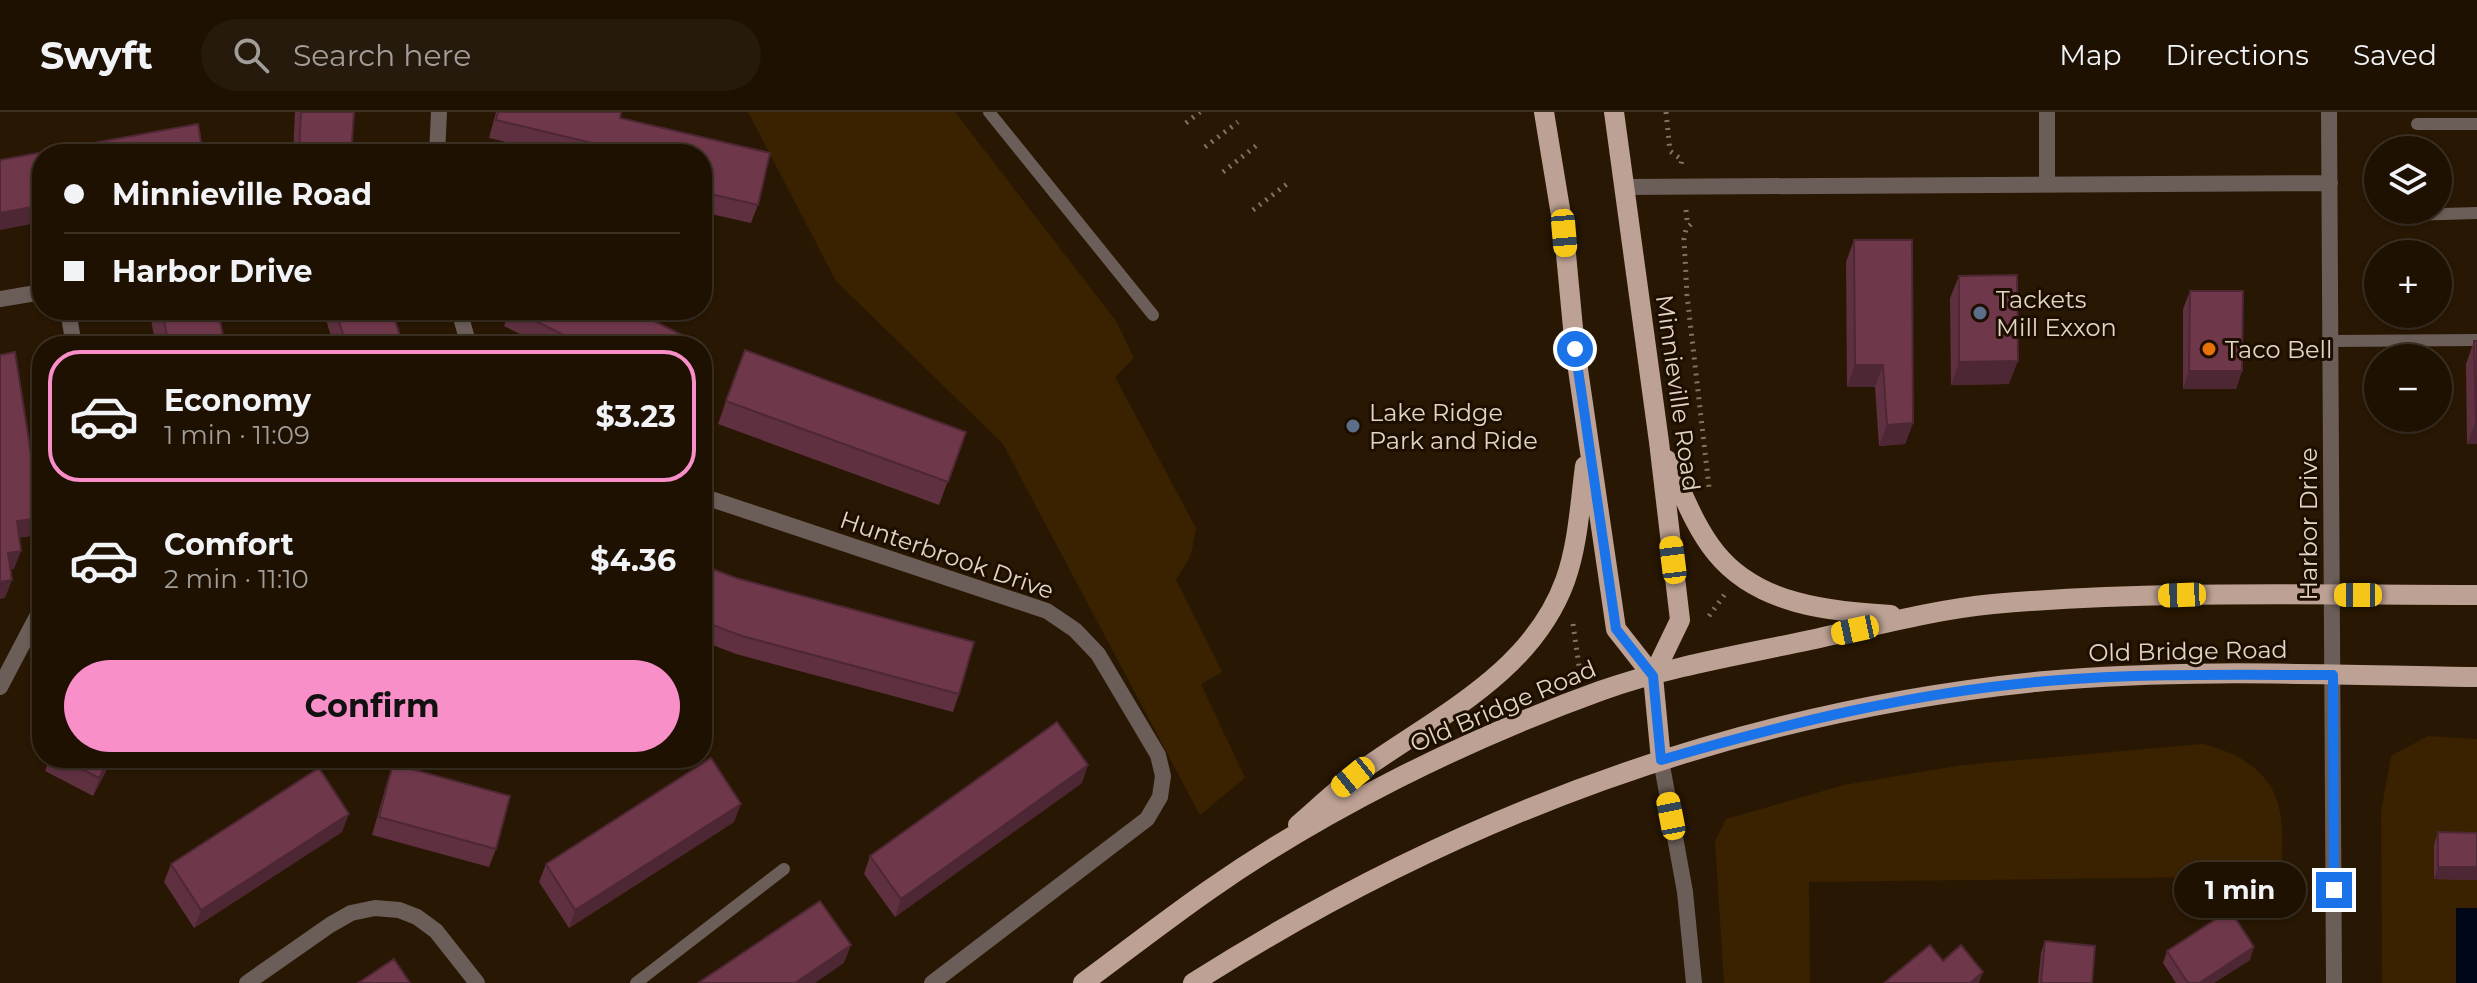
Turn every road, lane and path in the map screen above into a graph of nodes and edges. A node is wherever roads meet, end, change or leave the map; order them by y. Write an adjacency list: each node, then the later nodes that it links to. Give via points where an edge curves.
1 (439, 112): 13 (street)
2 (989, 112): 28 (lane)
3 (1200, 112): 10 (path)
4 (1544, 112): 31 (main road)
5 (1614, 112): 21 (main road, Minnieville Road)
6 (1666, 112): 16 (path, via 1670,151)
7 (2047, 112): 20 (street)
8 (2329, 112): 18 (street, Harbor Drive)
9 (1238, 122): 15 (path)
10 (1186, 123)
11 (2417, 124): 12 (lane)
12 (2477, 124)
13 (437, 144)
14 (1257, 145): 17 (path)
15 (1205, 147)
16 (1682, 160)
17 (1223, 172)
18 (2330, 183): 20 (street); 30 (street, Harbor Drive)
19 (1287, 184): 22 (path)
20 (2047, 184): 21 (street)
21 (1624, 187): 32 (main road, Minnieville Road)
22 (1253, 210)
23 (2477, 213): 24 (lane)
24 (2452, 214)
25 (1687, 220): 33 (path, via 1687,295)
26 (32, 294): 27 (street)
27 (0, 299)
28 (1153, 315)
29 (2477, 340): 30 (lane)
30 (2330, 341): 36 (street, Harbor Drive)
31 (1589, 442): 46 (main road, via 1616,629); 50 (main road, via 1566,578 1529,643 1477,693 1353,777)
32 (1659, 442): 39 (main road, via 1700,528 1717,555 1740,575 1763,590 1809,606); 46 (main road, Minnieville Road, via 1680,620)
33 (1711, 492)
34 (712, 499): 55 (street, Hunterbrook Drive, via 1047,611 1098,654 1158,755 1160,797 1147,819)
35 (1732, 586): 38 (path)
36 (2332, 595): 37 (main road, Old Bridge Road); 39 (main road, Old Bridge Road, via 2092,598); 45 (street, Harbor Drive)
37 (2477, 595)
38 (1709, 616)
39 (1917, 616): 46 (main road, Old Bridge Road)
40 (1572, 621): 43 (path)
41 (32, 626): 48 (street)
42 (1583, 634): 43 (path)
43 (1575, 635): 44 (path)
44 (1580, 675)
45 (2333, 675): 47 (main road, Old Bridge Road); 49 (main road, Old Bridge Road, via 2155,675 1938,694 1852,710); 59 (street, Harbor Drive)
46 (1653, 676): 49 (main road); 50 (main road, Old Bridge Road, via 1544,713 1436,761)
47 (2477, 677)
48 (0, 687)
49 (1661, 760): 57 (main road, Old Bridge Road, via 1441,844 1337,896); 58 (street, via 1685,892)
50 (1270, 850): 56 (main road, Old Bridge Road)
51 (784, 869): 54 (lane)
52 (247, 983): 53 (street, via 330,925 375,908 408,913 436,931)
53 (477, 983)
54 (636, 983)
55 (932, 983)
56 (1083, 983)
57 (1193, 983)
58 (1694, 983)
59 (2334, 983)

